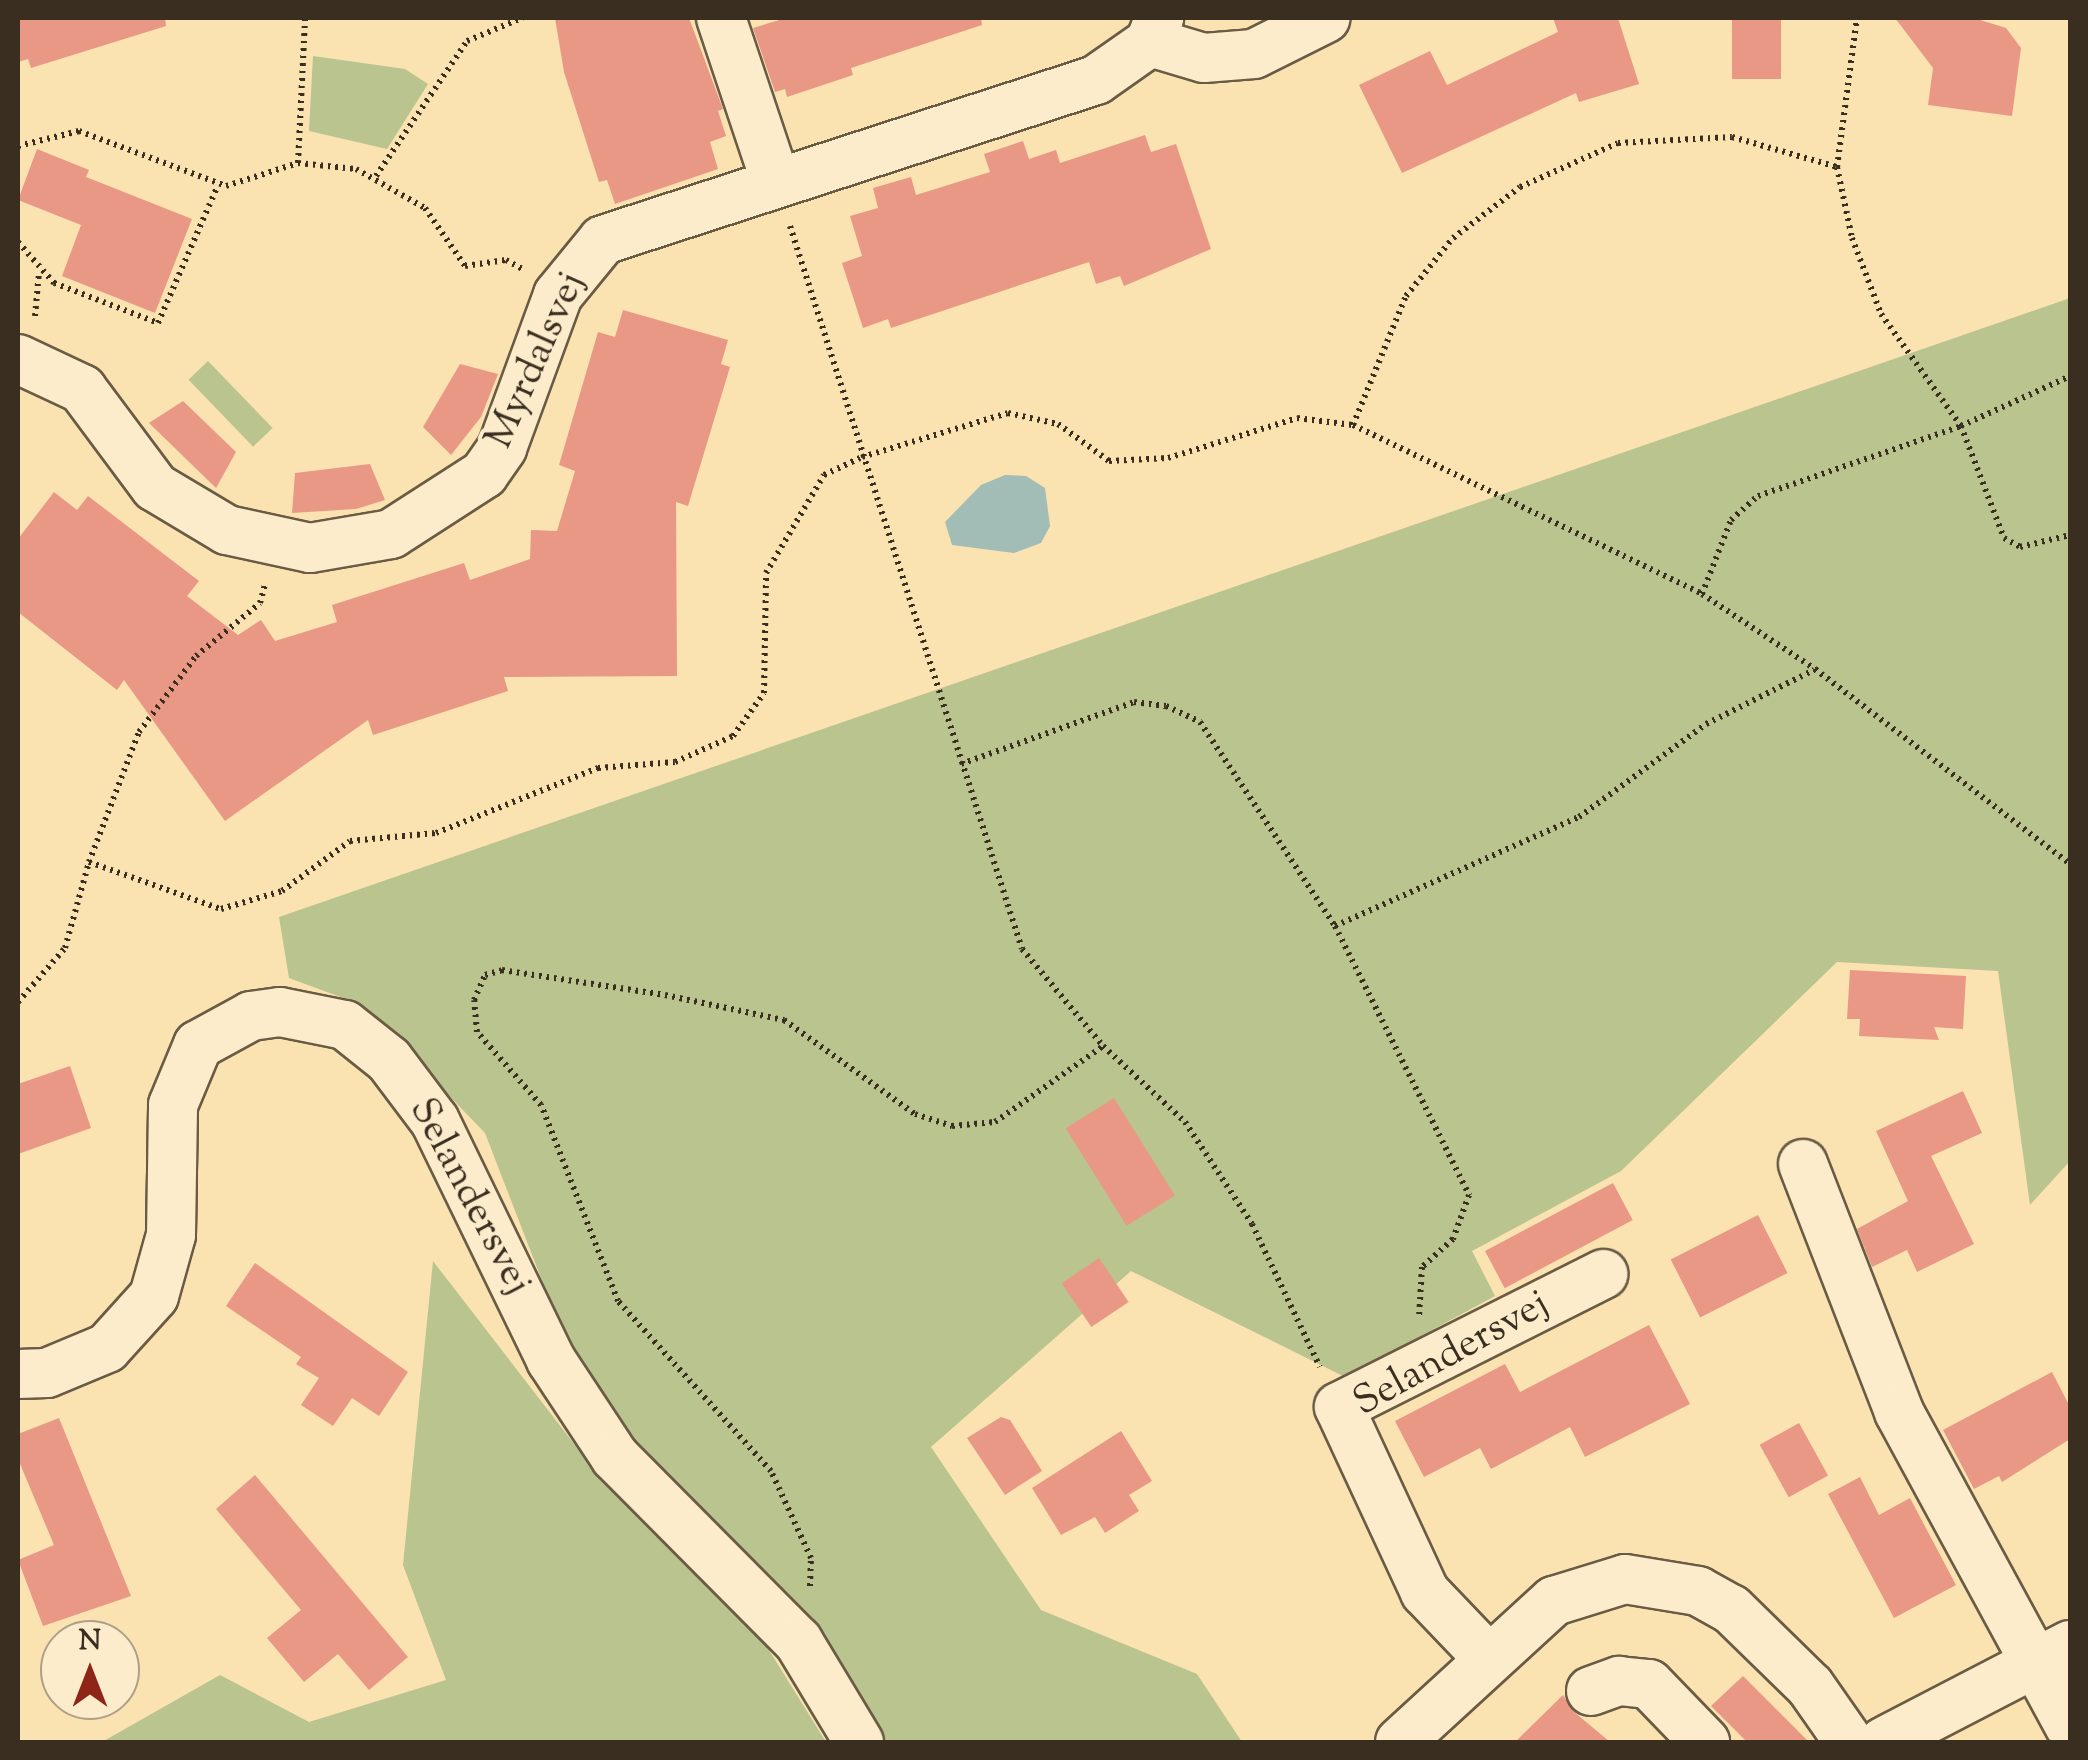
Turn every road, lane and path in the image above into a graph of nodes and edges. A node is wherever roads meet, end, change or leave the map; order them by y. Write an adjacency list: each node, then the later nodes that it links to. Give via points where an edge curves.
1 (305, 18): 8 (path)
2 (522, 18): 10 (path, via 467,41)
3 (721, 18): 11 (street)
4 (1326, 18): 6 (street, via 1254,54 1204,58)
5 (1857, 18): 9 (path)
6 (1155, 30): 11 (street, Myrdalsvej, via 1096,80)
7 (18, 146): 12 (path, via 79,131)
8 (298, 163): 10 (path, via 337,164); 12 (path)
9 (1837, 167): 17 (path, via 1732,137 1618,143 1520,187 1453,238 1406,296); 18 (path, via 1852,238 1881,314)
10 (376, 176): 14 (path, via 425,208 464,266 506,260)
11 (776, 182): 14 (street, Myrdalsvej, via 616,234 586,253); 19 (path)
12 (218, 185): 13 (path, via 158,323 54,282)
13 (18, 242)
14 (558, 295): 21 (street, Myrdalsvej, via 502,448 466,490 391,534 354,544)
15 (18, 360): 21 (street, Myrdalsvej, via 82,389 155,487 227,530)
16 (2070, 376): 18 (path)
17 (1353, 425): 19 (path, via 1296,418 1168,458 1109,461 1058,424 1008,414); 22 (path)
18 (1961, 426): 20 (path, via 2004,538 2020,546); 22 (path, via 1758,496 1731,520)
19 (862, 457): 24 (path); 25 (path, via 824,475 766,572 764,693 733,736 675,762 598,768 436,833 350,841 282,891 220,909 150,878)
20 (2070, 536)
21 (275, 544): 25 (path, via 260,603 196,656 139,732)
22 (1702, 594): 23 (path)
23 (1815, 669): 26 (path); 27 (path, via 1706,724 1579,818)
24 (962, 764): 27 (path, via 1134,702 1166,706 1200,722); 29 (path, via 1022,949)
25 (89, 862): 28 (path, via 65,948)
26 (2070, 864)
27 (1335, 926): 32 (path, via 1469,1196 1453,1239 1422,1267)
28 (18, 1002)
29 (1102, 1046): 34 (path, via 1185,1122 1252,1224); 35 (path, via 995,1122 952,1126 915,1114 784,1020 502,970 485,975 474,1000 477,1032 541,1105 618,1301 771,1471 779,1488 811,1558 810,1609)
30 (1803, 1164): 36 (street, via 1900,1412)
31 (1603, 1274): 32 (street, Selandersvej)
32 (1421, 1365): 34 (street, Selandersvej)
33 (18, 1374): 35 (street, Selandersvej, via 47,1373 107,1348 154,1296 172,1235 173,1105 198,1045 251,1016 280,1012 345,1025 389,1060 435,1121 550,1360 616,1457)
34 (1339, 1406): 37 (street, Selandersvej, via 1424,1592)
35 (798, 1642): 40 (street, Selandersvej)
36 (2054, 1655): 39 (street); 44 (street)
37 (1488, 1658): 41 (street); 43 (street, via 1554,1601 1588,1586 1662,1581 1731,1609 1810,1686)
38 (1590, 1691): 42 (street, via 1620,1681 1650,1684)
39 (2070, 1728)
40 (859, 1742)
41 (1400, 1742)
42 (1705, 1742)
43 (1849, 1742)
44 (1884, 1742)

